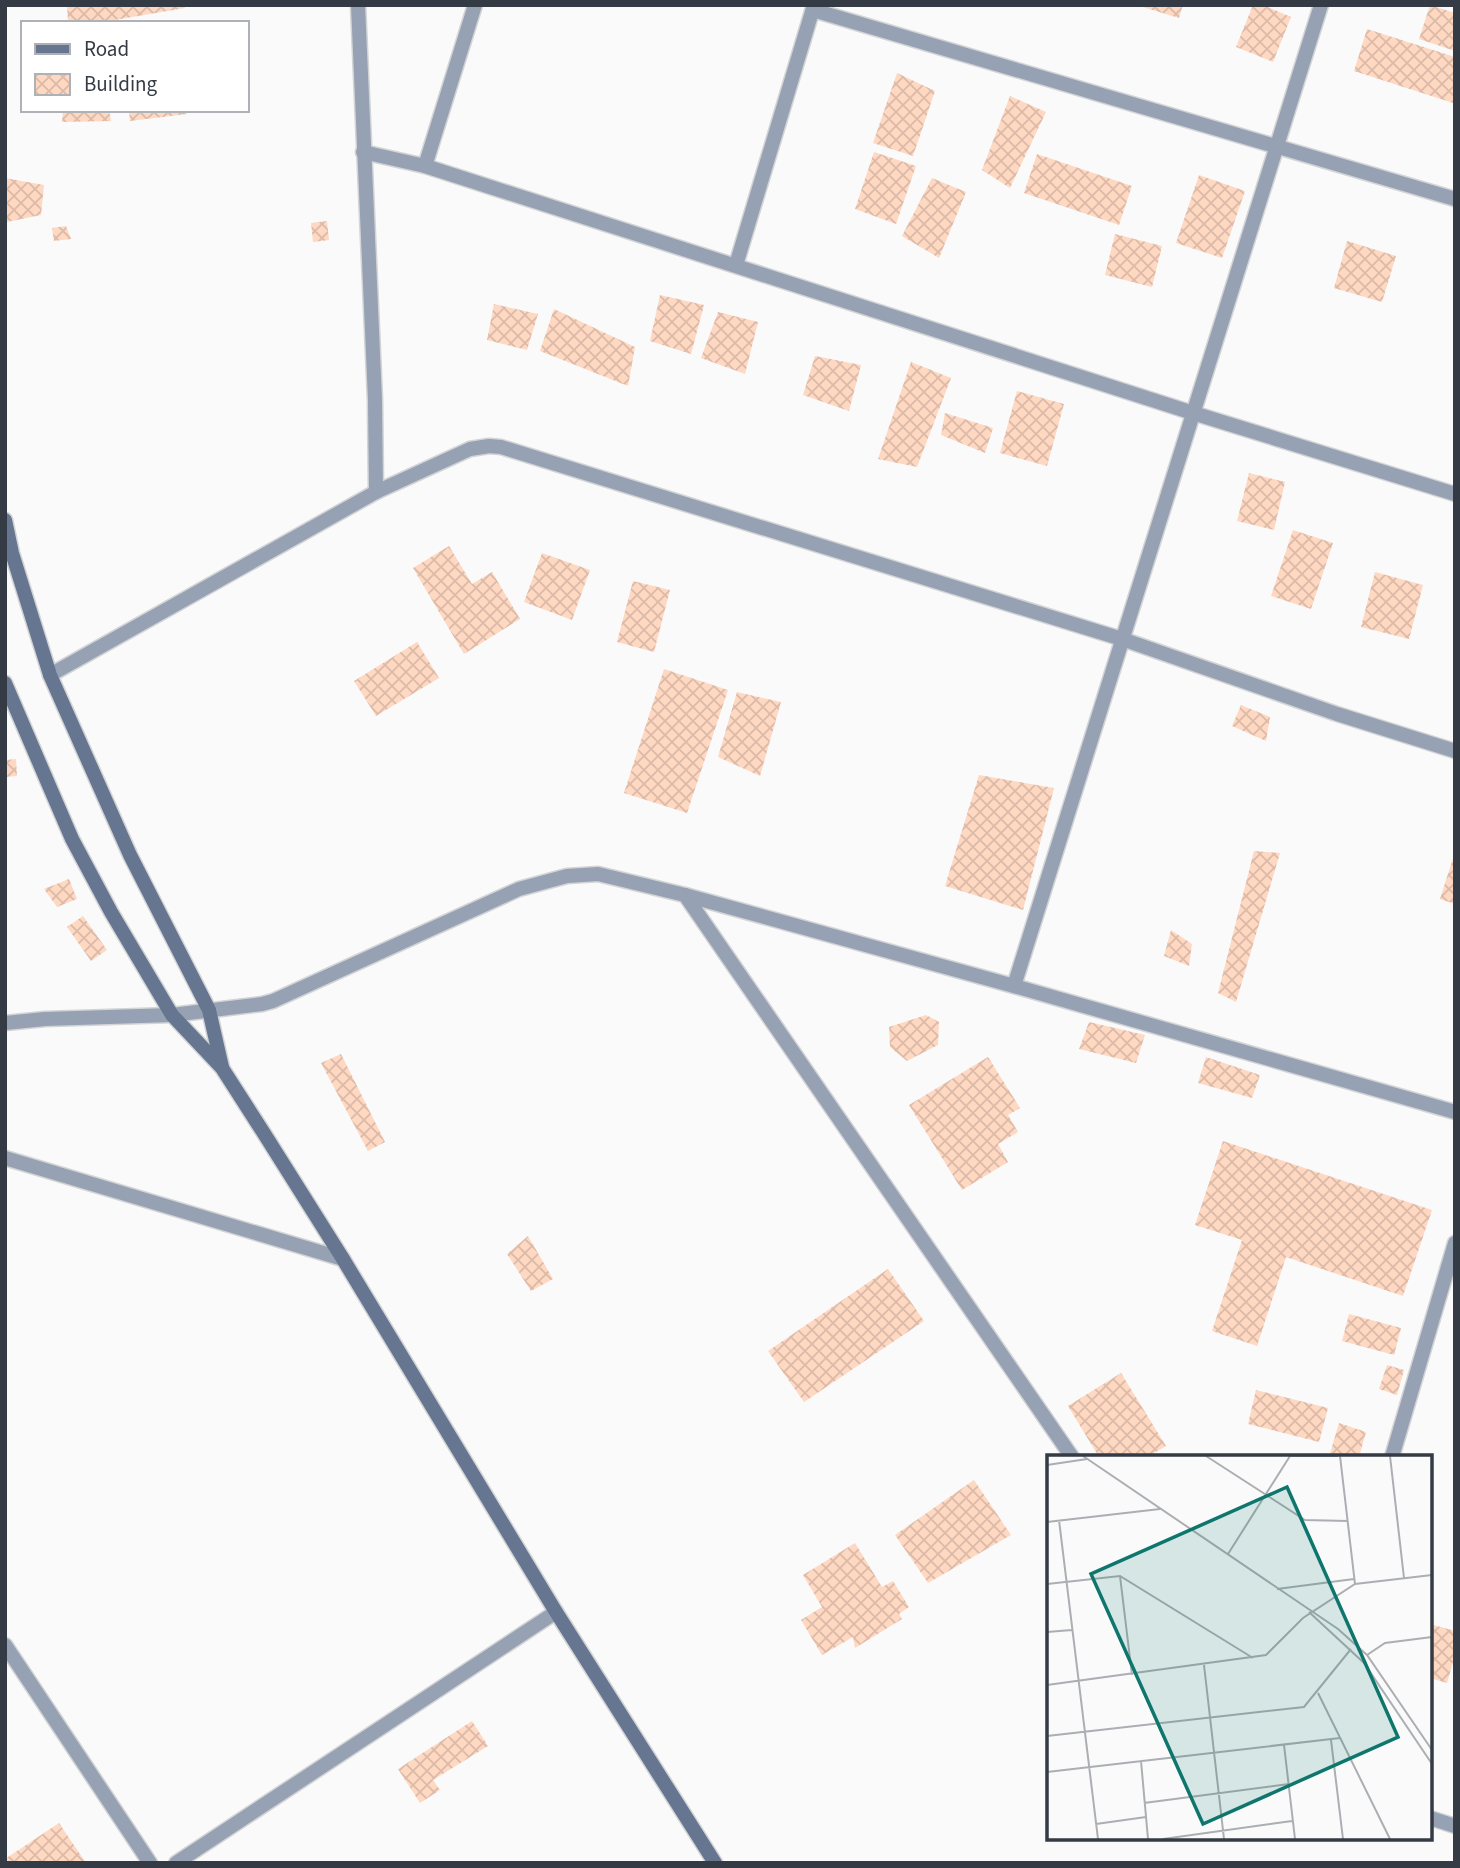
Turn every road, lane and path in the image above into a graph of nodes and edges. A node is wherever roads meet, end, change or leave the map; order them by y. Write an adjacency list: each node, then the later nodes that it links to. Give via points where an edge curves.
1 (358, 5): 6 (street)
2 (475, 5): 7 (street)
3 (1321, 5): 5 (street)
4 (813, 8): 5 (street); 9 (street)
5 (1277, 146): 8 (street); 10 (street)
6 (363, 152): 7 (street); 11 (street)
7 (425, 166): 9 (street)
8 (1455, 199)
9 (736, 265): 10 (street)
10 (1193, 413): 12 (street); 14 (street)
11 (376, 492): 14 (street, via 471,449 501,447); 15 (street)
12 (1455, 494)
13 (5, 520): 15 (main road)
14 (1122, 639): 17 (street); 19 (street)
15 (50, 675): 20 (main road, via 130,855)
16 (5, 682): 21 (main road, via 72,839)
17 (1455, 751)
18 (685, 895): 19 (street); 20 (street, via 598,874 541,881 273,1001); 28 (street)
19 (1014, 986): 24 (street)
20 (209, 1010): 21 (street); 23 (main road)
21 (173, 1015): 22 (street); 23 (main road)
22 (5, 1023)
23 (222, 1068): 27 (main road)
24 (1455, 1112)
25 (5, 1158): 27 (street)
26 (1455, 1243): 29 (street)
27 (343, 1259): 30 (main road)
28 (1071, 1455)
29 (1393, 1455)
30 (556, 1612): 35 (street); 36 (main road)
31 (5, 1645): 34 (street)
32 (1432, 1819): 33 (street)
33 (1455, 1826)
34 (150, 1863)
35 (176, 1863)
36 (715, 1863)

